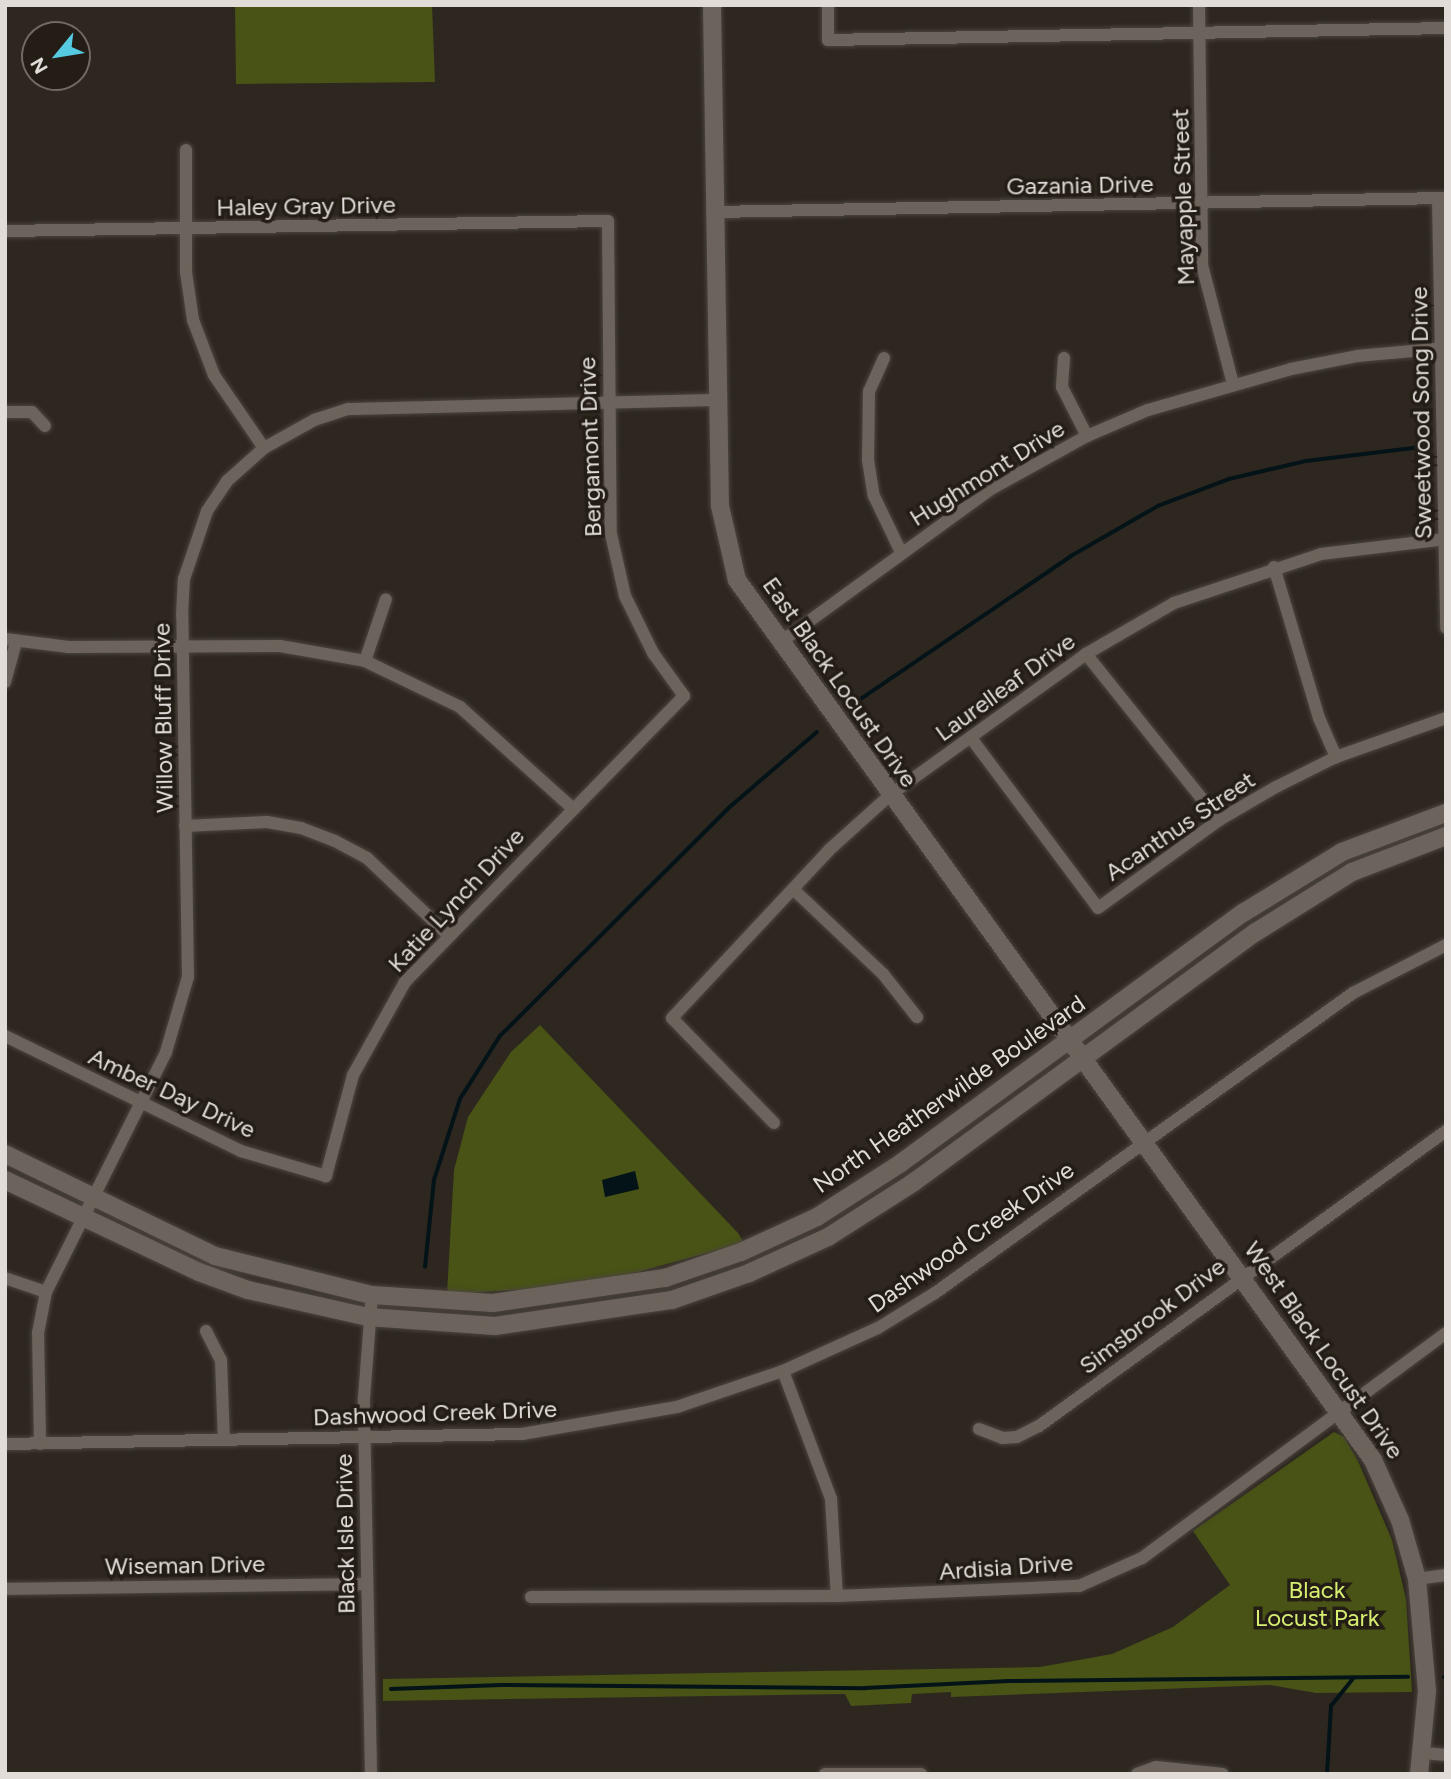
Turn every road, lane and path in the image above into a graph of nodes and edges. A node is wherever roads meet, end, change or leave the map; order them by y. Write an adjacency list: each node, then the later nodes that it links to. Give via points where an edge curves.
1 (712, 5): 9 (main road, East Black Locust Drive)
2 (828, 5): 5 (street, via 828,40)
3 (1199, 5): 5 (street, Mayapple Street)
4 (1446, 28): 5 (street)
5 (1198, 32): 8 (street, Mayapple Street)
6 (186, 150): 11 (street)
7 (1442, 198): 8 (street, Gazania Drive); 13 (street, Sweetwood Song Drive)
8 (1201, 204): 9 (street, Gazania Drive); 16 (street, Mayapple Street, via 1202,265)
9 (714, 212): 17 (main road, East Black Locust Drive)
10 (608, 221): 11 (street, Haley Gray Drive); 18 (street, Bergamont Drive)
11 (187, 229): 12 (street, Haley Gray Drive); 22 (street, via 186,272 199,339 231,404)
12 (5, 231)
13 (1444, 348): 16 (street, Hughmont Drive, via 1357,356); 23 (street, Sweetwood Song Drive)
14 (884, 358): 24 (street, via 869,391 868,460 874,496)
15 (1064, 358): 21 (street, via 1062,387)
16 (1233, 384): 21 (street, Hughmont Drive, via 1149,410)
17 (717, 400): 18 (street, Willow Bluff Drive); 29 (main road, East Black Locust Drive, via 726,544 737,580)
18 (608, 404): 22 (street, Willow Bluff Drive, via 348,409 300,427); 34 (street, Bergamont Drive, via 611,534 625,596 653,653)
19 (5, 412): 20 (street, via 32,412)
20 (45, 426)
21 (1087, 436): 24 (street, Hughmont Drive, via 991,489)
22 (264, 448): 30 (street, Willow Bluff Drive, via 227,481 193,543 184,579)
23 (1445, 539): 25 (street, Laurelleaf Drive, via 1347,550); 27 (street, Sweetwood Song Drive)
24 (901, 552): 29 (street, Hughmont Drive)
25 (1274, 567): 31 (street, Laurelleaf Drive, via 1174,603); 37 (street, via 1319,719)
26 (386, 599): 32 (street)
27 (1446, 628)
28 (10, 640): 30 (street, via 68,648); 33 (street)
29 (779, 643): 38 (main road, East Black Locust Drive)
30 (181, 646): 32 (street, via 279,646); 42 (street, Willow Bluff Drive)
31 (1086, 654): 36 (street, Laurelleaf Drive); 41 (street)
32 (365, 661): 39 (street, via 460,707)
33 (5, 682)
34 (684, 696): 39 (street, Katie Lynch Drive)
35 (1446, 718): 37 (street, Acanthus Street)
36 (971, 738): 38 (street, Laurelleaf Drive); 41 (street, Acanthus Street, via 1098,908)
37 (1336, 757): 41 (street, Acanthus Street)
38 (890, 795): 44 (street, Laurelleaf Drive); 49 (main road, East Black Locust Drive)
39 (572, 808): 45 (street, Katie Lynch Drive)
40 (1446, 813): 49 (main road, North Heatherwilde Boulevard, via 1342,852 1243,913)
41 (1219, 820)
42 (185, 826): 45 (street, via 267,822 335,841 366,858); 51 (street, Willow Bluff Drive, via 188,977 180,1016)
43 (1446, 836): 50 (main road, North Heatherwilde Boulevard, via 1340,880 1256,932)
44 (793, 889): 47 (street, via 883,974); 52 (street, Laurelleaf Drive, via 672,1018)
45 (447, 934): 56 (street, Katie Lynch Drive, via 405,982 368,1042 342,1106)
46 (1446, 945): 54 (street, Dashwood Creek Drive, via 1353,993)
47 (917, 1017)
48 (5, 1036): 51 (street, Amber Day Drive)
49 (1069, 1040): 50 (main road, West Black Locust Drive); 63 (main road, North Heatherwilde Boulevard, via 870,1184 817,1217 741,1252 666,1278 555,1296 455,1303)
50 (1083, 1058): 54 (main road, West Black Locust Drive); 64 (main road, North Heatherwilde Boulevard, via 871,1211 749,1273 672,1300 559,1319 454,1326)
51 (140, 1103): 56 (street, Amber Day Drive, via 241,1151); 58 (street, Willow Bluff Drive)
52 (774, 1123)
53 (1446, 1131): 60 (street, Simsbrook Drive)
54 (1144, 1141): 60 (main road, West Black Locust Drive); 67 (street, Dashwood Creek Drive, via 935,1293 878,1328)
55 (5, 1154): 58 (main road, North Heatherwilde Boulevard)
56 (326, 1176)
57 (5, 1180): 59 (main road, North Heatherwilde Boulevard)
58 (94, 1199): 59 (street, Willow Bluff Drive); 63 (main road, North Heatherwilde Boulevard, via 215,1256)
59 (84, 1219): 62 (street, Willow Bluff Drive); 64 (main road, North Heatherwilde Boulevard, via 248,1290)
60 (1243, 1274): 68 (main road, West Black Locust Drive); 69 (street, Simsbrook Drive, via 1039,1426 1017,1437 1002,1438)
61 (5, 1278): 62 (street)
62 (46, 1292): 73 (street, Willow Bluff Drive, via 38,1334)
63 (372, 1295): 64 (street, Black Isle Drive)
64 (368, 1317): 70 (street, Black Isle Drive)
65 (206, 1331): 71 (street, via 221,1360)
66 (1446, 1333): 68 (street, Ardisia Drive)
67 (783, 1371): 70 (street, Dashwood Creek Drive, via 677,1407 596,1424 523,1434); 78 (street, via 831,1499)
68 (1340, 1408): 75 (main road, West Black Locust Drive, via 1387,1487); 78 (street, Ardisia Drive, via 1142,1558 1108,1576 1043,1591)
69 (979, 1429)
70 (365, 1438): 71 (street, Dashwood Creek Drive); 76 (street, Black Isle Drive)
71 (224, 1440): 73 (street, Dashwood Creek Drive)
72 (5, 1444): 73 (street, Dashwood Creek Drive)
73 (40, 1444)
74 (1446, 1575): 75 (street)
75 (1417, 1579): 80 (main road, West Black Locust Drive, via 1427,1691)
76 (366, 1584): 77 (street, Wiseman Drive); 82 (street, Black Isle Drive)
77 (5, 1589)
78 (837, 1596): 79 (street, Ardisia Drive)
79 (531, 1597)
80 (1424, 1753): 81 (street); 87 (main road, West Black Locust Drive)
81 (1446, 1755)
82 (371, 1774)
83 (825, 1774): 84 (street)
84 (921, 1774)
85 (1137, 1774): 86 (street, via 1156,1768)
86 (1223, 1774)
87 (1419, 1774)

